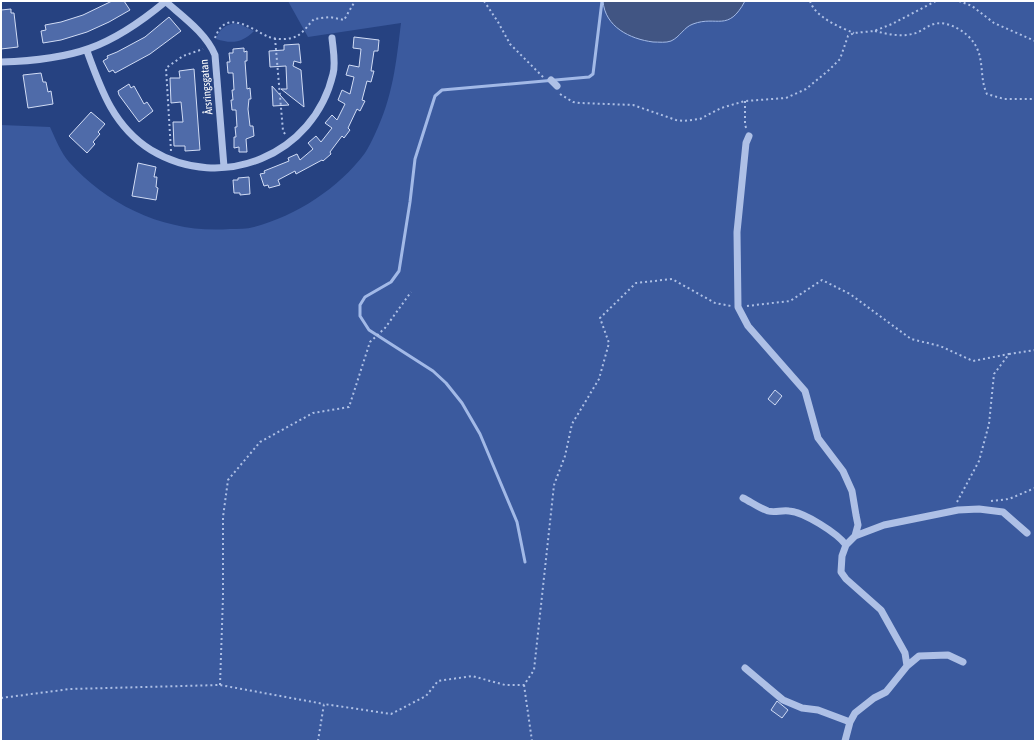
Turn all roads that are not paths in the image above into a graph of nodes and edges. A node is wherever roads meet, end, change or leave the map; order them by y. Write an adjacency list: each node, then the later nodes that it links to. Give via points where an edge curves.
1 (166, 1): 3 (street, Årsringsgatan, via 127,32); 8 (street, Årsringsgatan, via 212,46 215,55)
2 (332, 38): 8 (street, via 334,73 320,110 297,138 276,153 251,163)
3 (87, 51): 4 (street, Årsringsgatan, via 57,58); 8 (street, via 113,114 151,150 202,167)
4 (1, 62)
5 (549, 80): 6 (street)
6 (558, 89)
7 (750, 136): 11 (street, via 746,143 737,232 738,307 748,326 805,391 818,438 834,458 852,490 858,525)
8 (224, 167)
9 (743, 498): 12 (street, via 767,510 798,514 840,538)
10 (1026, 533): 11 (street, via 1003,512 979,509 958,510 884,525)
11 (855, 536): 12 (street)
12 (846, 545): 14 (street, via 841,572 881,610 905,653)
13 (963, 662): 14 (street, via 948,655 919,656)
14 (907, 666): 16 (street, via 886,692 858,709)
15 (745, 668): 16 (street, via 783,700)
16 (850, 722): 17 (street)
17 (845, 741)

